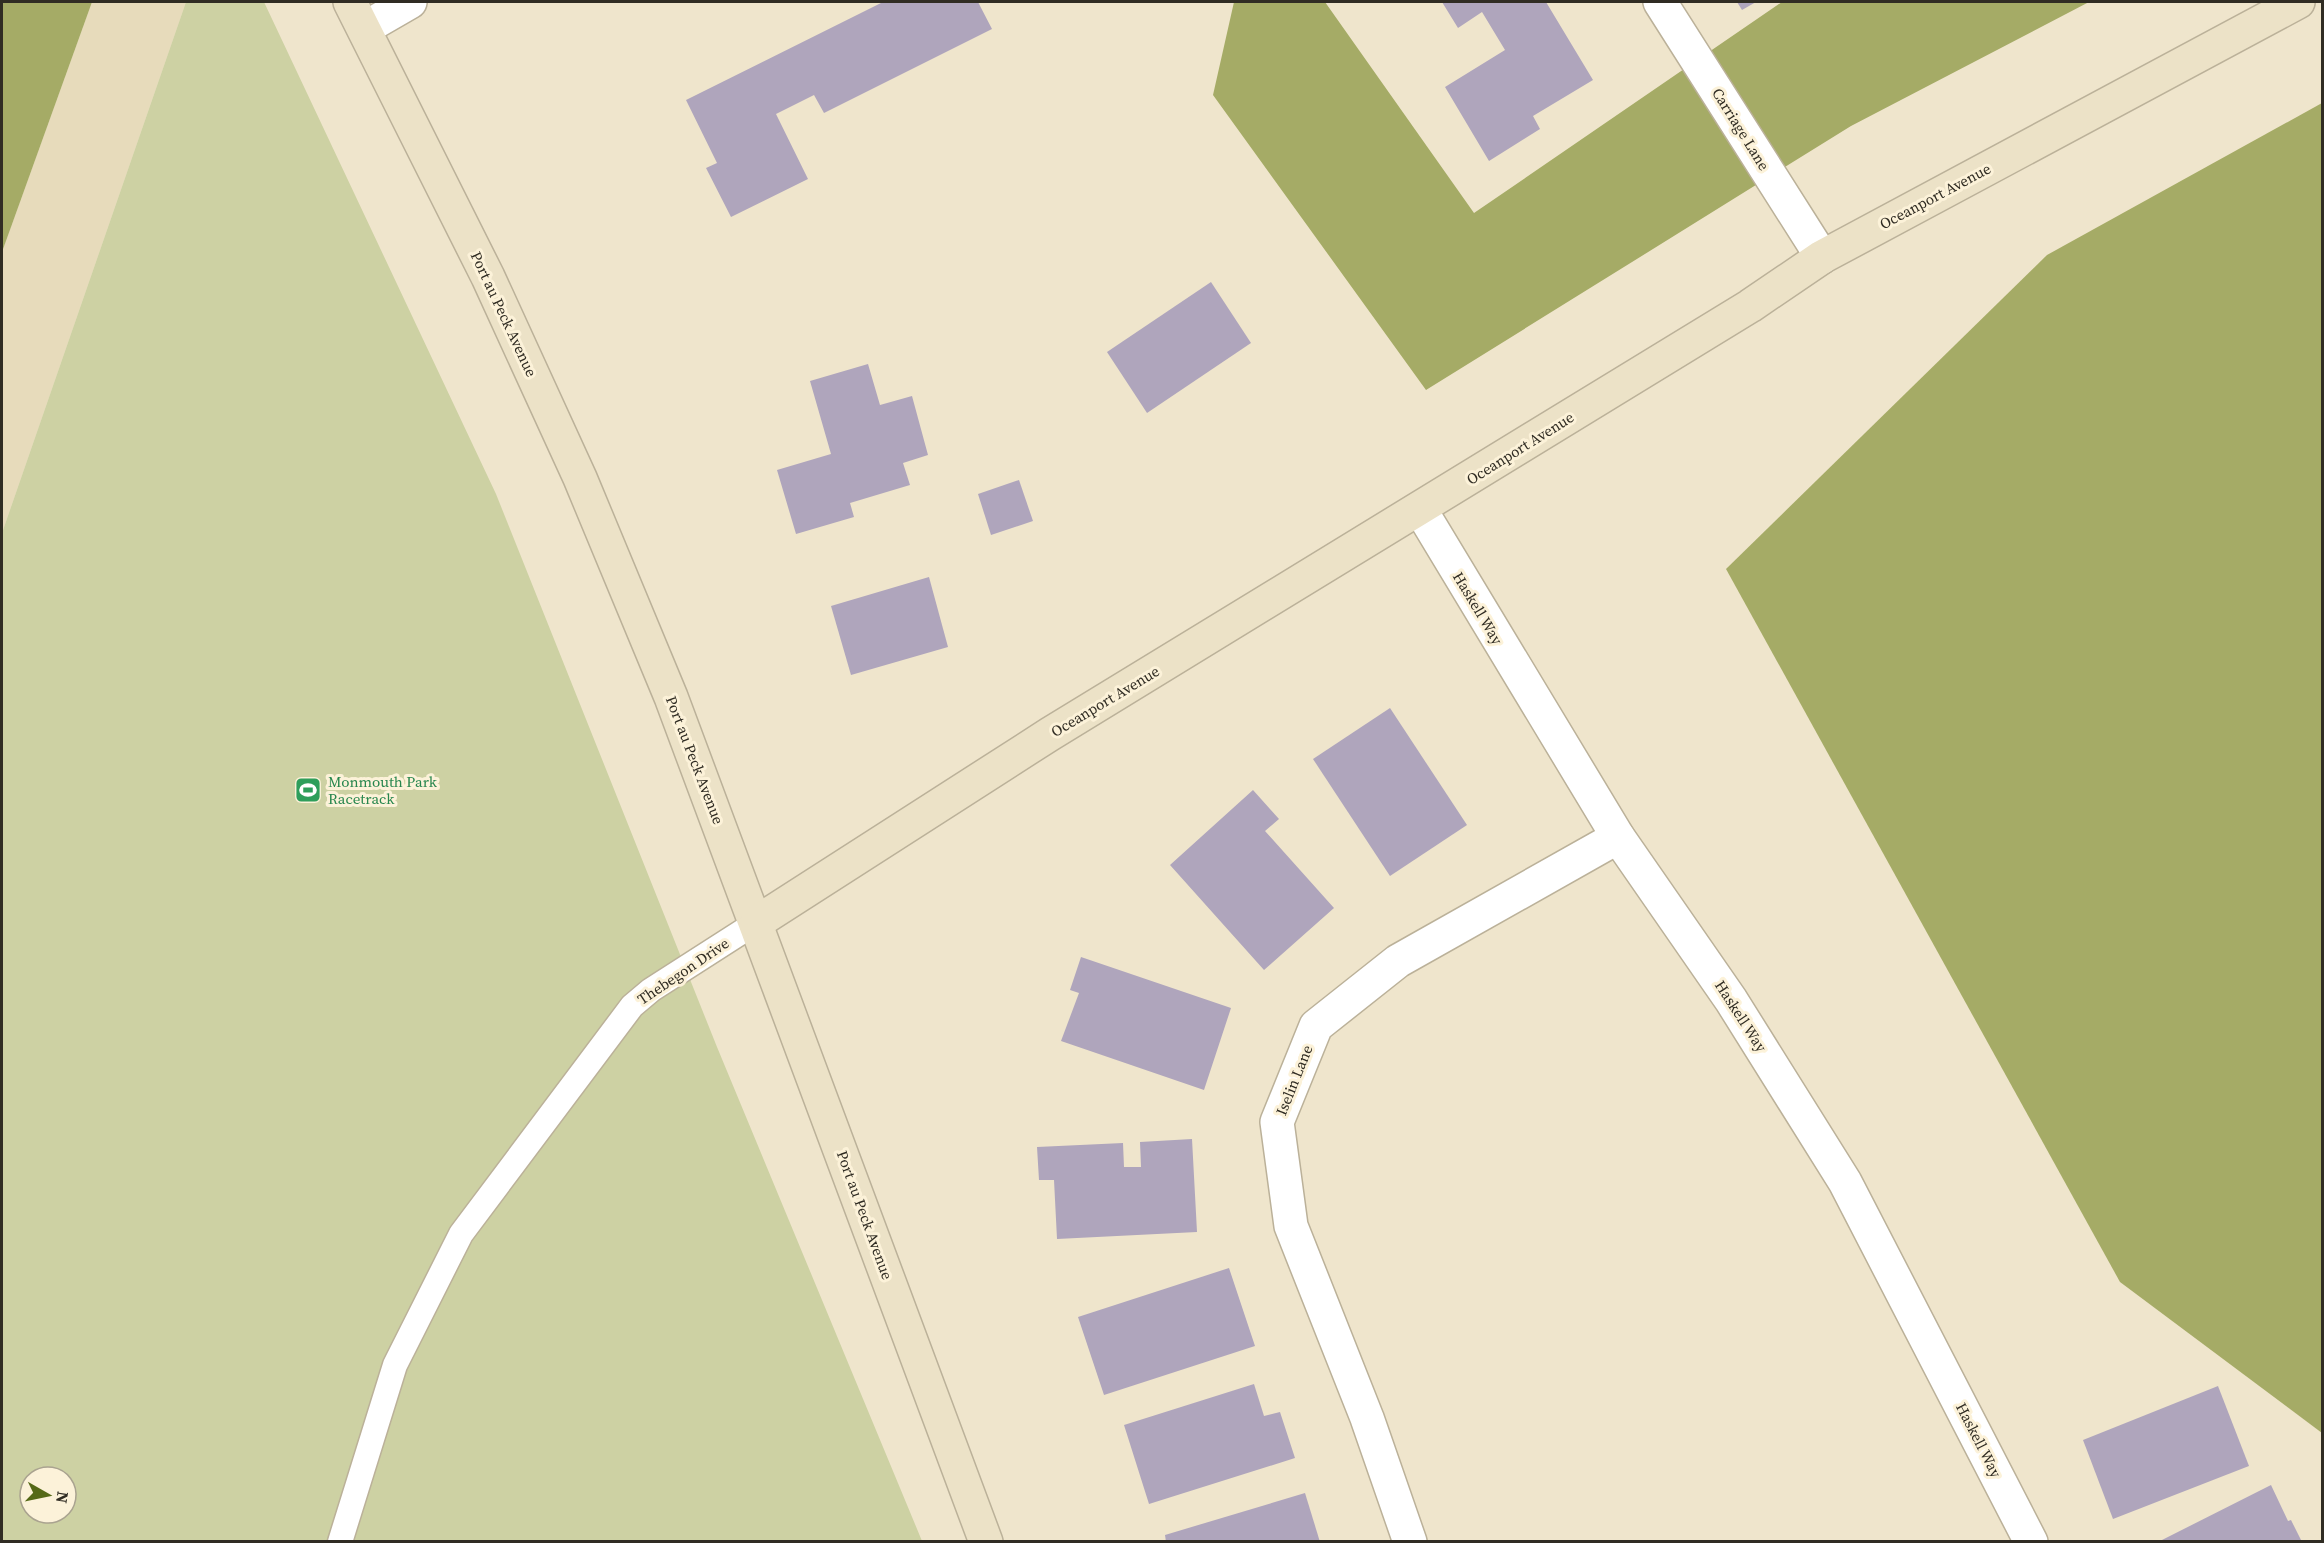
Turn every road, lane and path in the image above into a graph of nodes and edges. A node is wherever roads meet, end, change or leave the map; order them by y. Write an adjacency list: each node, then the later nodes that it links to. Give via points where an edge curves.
1 (410, 2): 4 (street)
2 (1660, 2): 5 (street, Carriage Lane)
3 (2298, 2): 5 (street, Oceanport Avenue)
4 (358, 15): 8 (street, Port au Peck Avenue, via 488,277 580,478 671,697)
5 (1822, 258): 6 (street, Oceanport Avenue)
6 (1420, 509): 7 (street, Haskell Way); 8 (street, Oceanport Avenue, via 1041,740)
7 (1618, 837): 11 (street, Iselin Lane, via 1398,962 1316,1026 1277,1122 1291,1226 1367,1418); 12 (street, Haskell Way, via 1731,1000 1845,1182)
8 (757, 922): 9 (lane, Thebegon Drive, via 638,1000 461,1234 395,1365); 10 (street, Port au Peck Avenue)
9 (340, 1542)
10 (986, 1542)
11 (1410, 1542)
12 (2031, 1542)

